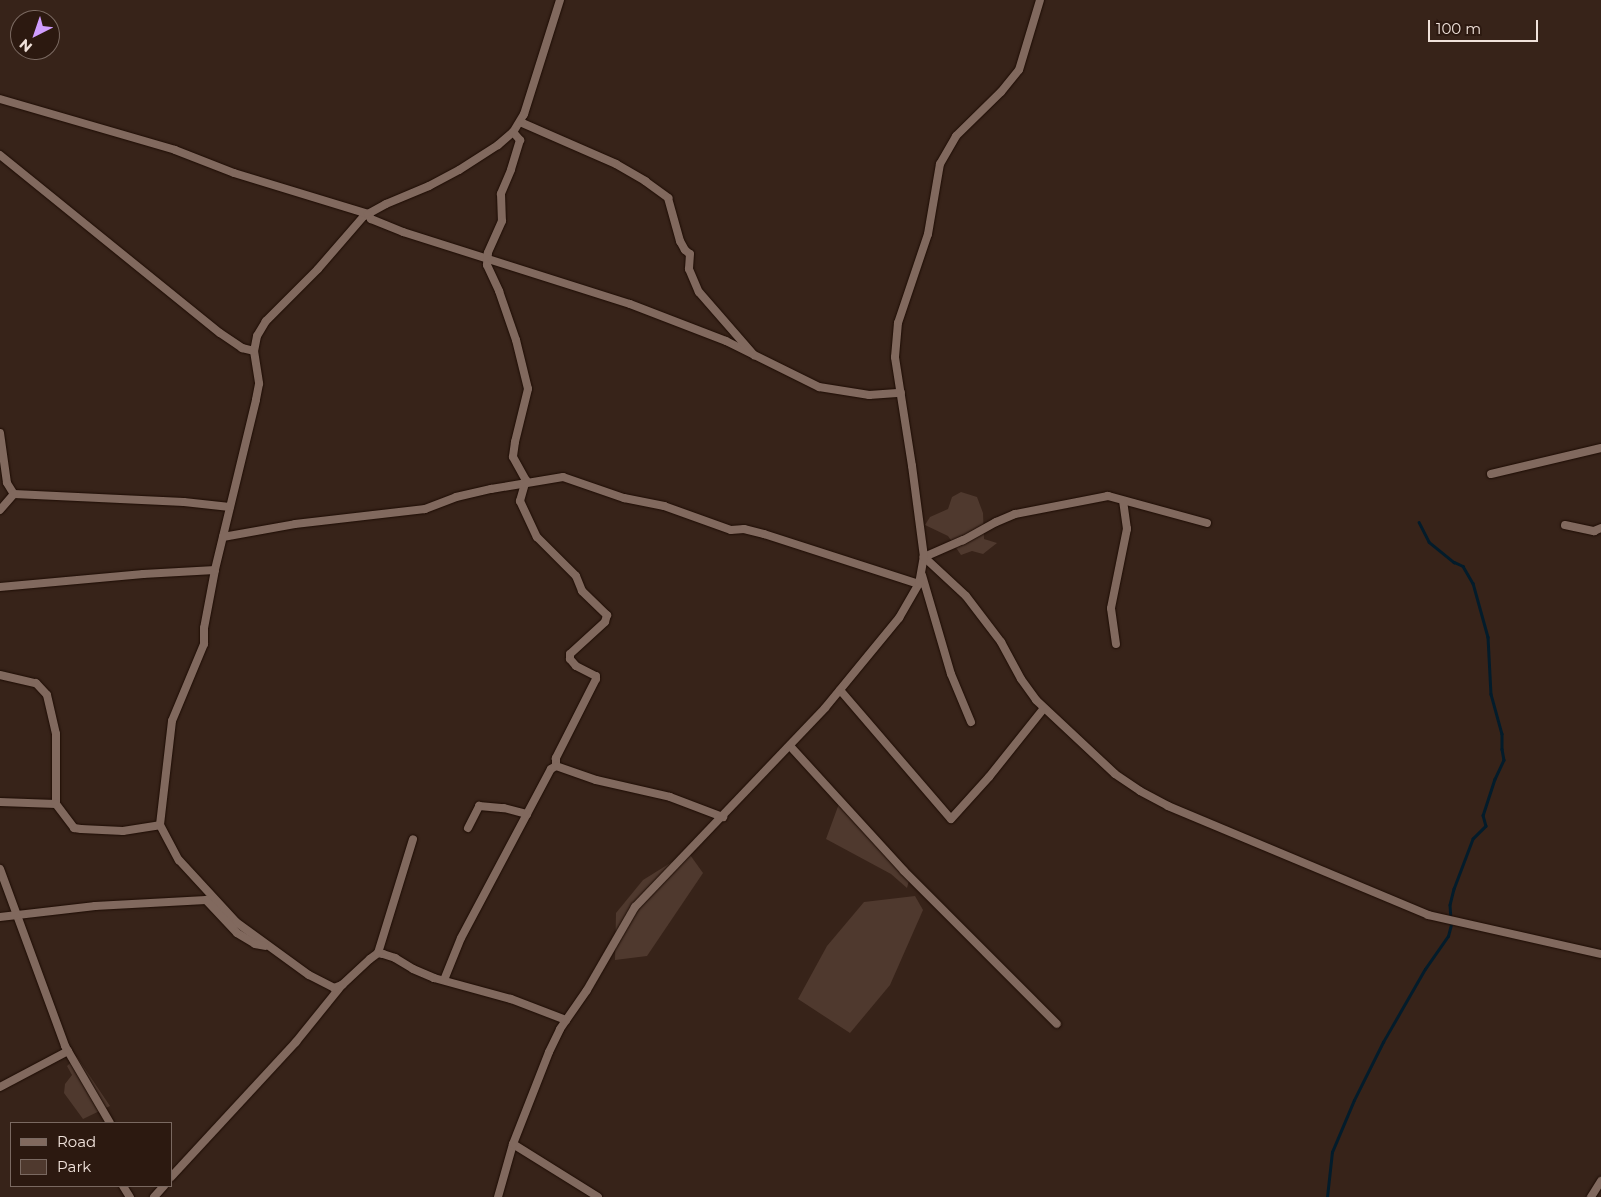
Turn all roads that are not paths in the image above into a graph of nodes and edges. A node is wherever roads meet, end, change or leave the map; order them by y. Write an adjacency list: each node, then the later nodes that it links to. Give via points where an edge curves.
1 (560, 0): 4 (street)
2 (1040, 0): 11 (street, via 1019,70 956,136 940,164 928,234 896,334 895,357)
3 (0, 99): 7 (street, via 140,140)
4 (520, 122): 5 (street); 10 (street, via 616,164 668,198 680,241 690,254 689,269 699,292)
5 (513, 132): 7 (street, via 459,170); 8 (street, via 520,140 502,194 502,221)
6 (0, 155): 9 (street, via 220,333 242,348)
7 (368, 214): 8 (street, via 382,224); 9 (street, via 266,321 257,336)
8 (488, 260): 10 (street, via 578,286 666,317); 15 (street, via 488,270 516,340 528,389 513,457)
9 (254, 351): 18 (street, via 258,384)
10 (754, 356): 11 (street, via 819,387 869,395)
11 (901, 393): 24 (street)
12 (0, 433): 16 (street, via 7,482)
13 (1601, 448): 14 (street)
14 (1491, 474)
15 (526, 484): 23 (street, via 474,492 425,509 295,524); 27 (street, via 563,476 624,498 664,506 731,530 744,529 764,534); 35 (street, via 520,500 537,537 576,576 582,591 607,614 605,622 570,654 576,666 596,676 596,679 556,758)
16 (14, 494): 18 (street); 19 (street)
17 (1123, 501): 20 (street); 24 (street, via 1108,496 1015,514); 29 (street, via 1127,529 1111,608)
18 (230, 507): 23 (street)
19 (0, 510)
20 (1207, 523)
21 (1565, 525): 22 (street, via 1594,531)
22 (1601, 528)
23 (223, 537): 25 (street)
24 (924, 557): 26 (street); 32 (street, via 966,596)
25 (215, 570): 28 (street); 40 (street, via 202,650 172,721)
26 (921, 573): 27 (street); 33 (street, via 951,674)
27 (919, 584): 31 (street, via 899,618)
28 (0, 587)
29 (1116, 644)
30 (0, 674): 37 (street, via 36,683 47,695 56,734)
31 (840, 690): 32 (street, via 951,820); 34 (street)
32 (1044, 708): 48 (street, via 1115,774 1168,806 1428,915)
33 (971, 722)
34 (790, 746): 39 (street); 52 (street, via 904,871)
35 (556, 766): 38 (street, via 551,769); 39 (street, via 596,780 670,797)
36 (0, 802): 37 (street)
37 (56, 804): 40 (street, via 74,828 123,831)
38 (527, 814): 41 (street, via 479,806); 49 (street, via 460,938)
39 (723, 817): 51 (street, via 635,908)
40 (160, 825): 46 (street, via 179,860 236,922)
41 (468, 828)
42 (413, 839): 47 (street)
43 (0, 869): 44 (street)
44 (18, 915): 45 (street); 46 (street, via 95,906 206,900 237,933 255,944); 53 (street)
45 (0, 917)
46 (267, 946): 50 (street, via 323,983 334,988)
47 (378, 953): 49 (street); 50 (street)
48 (1601, 954)
49 (444, 980): 51 (street, via 511,999)
50 (342, 985): 57 (street, via 296,1042)
51 (566, 1020): 56 (street, via 549,1052)
52 (1056, 1024)
53 (68, 1051): 54 (street); 55 (street)
54 (0, 1087)
55 (109, 1122)
56 (513, 1144): 61 (street); 62 (street)
57 (172, 1176)
58 (1601, 1181): 63 (street)
59 (163, 1187): 60 (street)
60 (154, 1197)
61 (498, 1197)
62 (598, 1197)
63 (1591, 1197)

